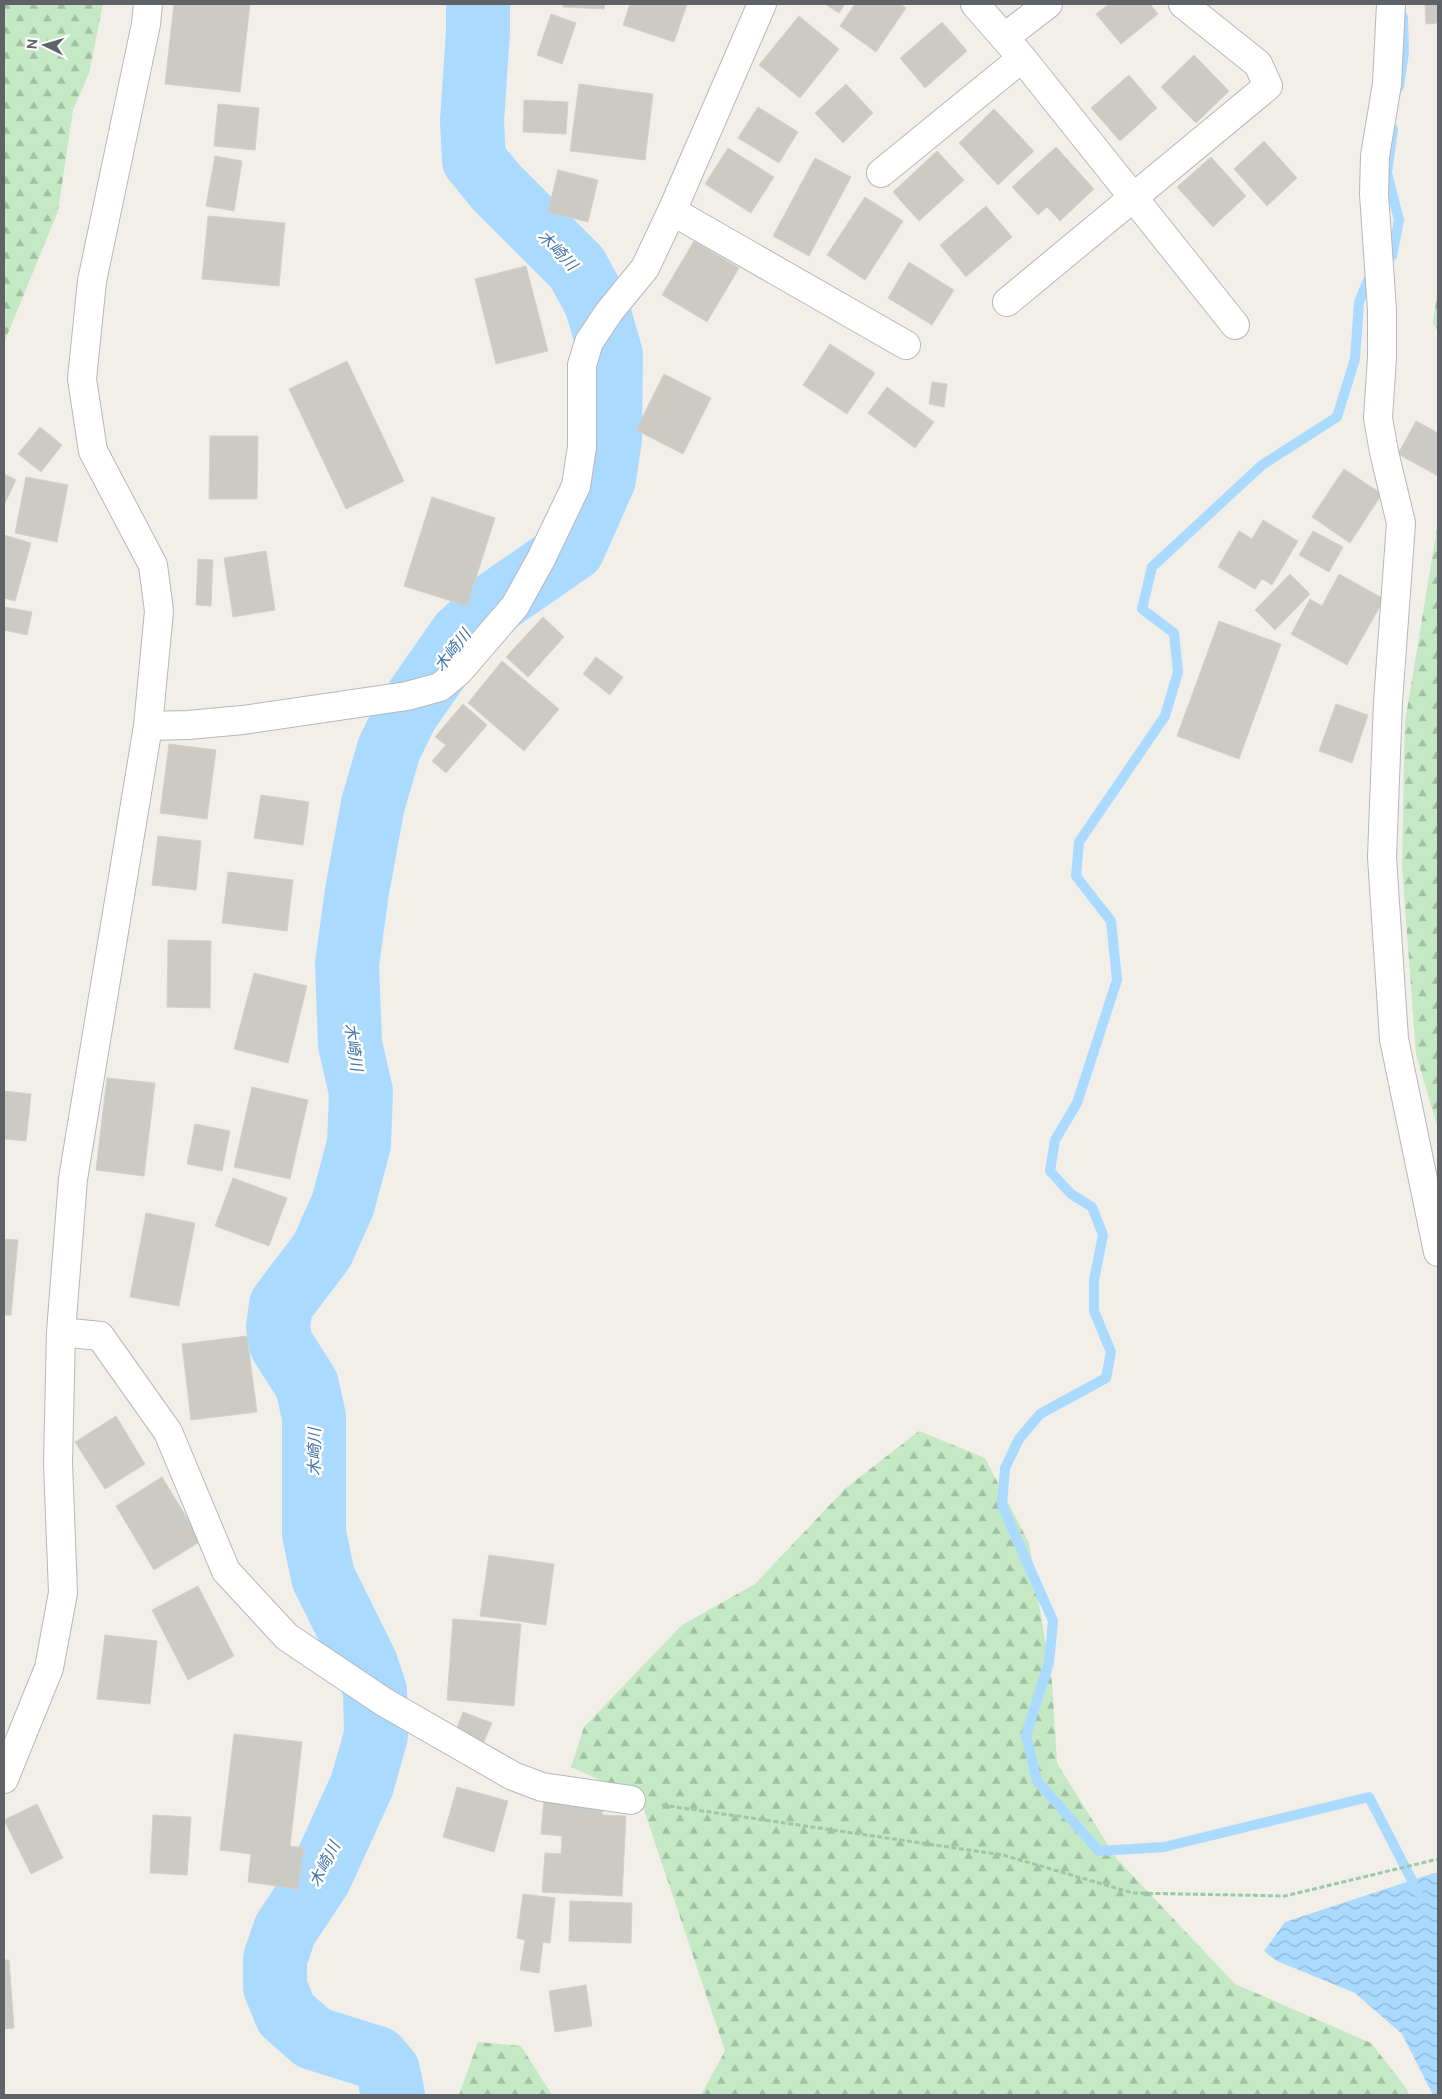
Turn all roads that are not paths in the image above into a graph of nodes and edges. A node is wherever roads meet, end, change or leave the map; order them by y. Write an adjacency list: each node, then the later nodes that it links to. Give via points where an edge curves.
1 (148, 4): 15 (street, via 92,281 82,379 93,451 153,565 159,610)
2 (762, 4): 11 (street)
3 (975, 4): 7 (street)
4 (1048, 4): 7 (street)
5 (1183, 4): 10 (street, via 1258,64 1268,86)
6 (1391, 4): 16 (street, via 1387,84 1375,156 1374,194 1382,310 1378,418 1401,523 1388,702 1382,857 1394,1039)
7 (1005, 37): 8 (street)
8 (1022, 58): 9 (street); 10 (street)
9 (882, 173)
10 (1133, 197): 12 (street); 13 (street)
11 (672, 211): 14 (street); 15 (street, via 645,268 609,312 590,342 582,365 582,447 576,486 515,606 459,671 440,687 407,696 243,720)
12 (1007, 302)
13 (1235, 325)
14 (906, 345)
15 (148, 726): 17 (street, via 73,1179)
16 (1438, 1252)
17 (62, 1332): 18 (street, via 58,1463 63,1593 49,1668); 19 (street, via 100,1336 168,1432 226,1571 287,1637 356,1685 513,1776 542,1787)
18 (4, 1778)
19 (631, 1800)

